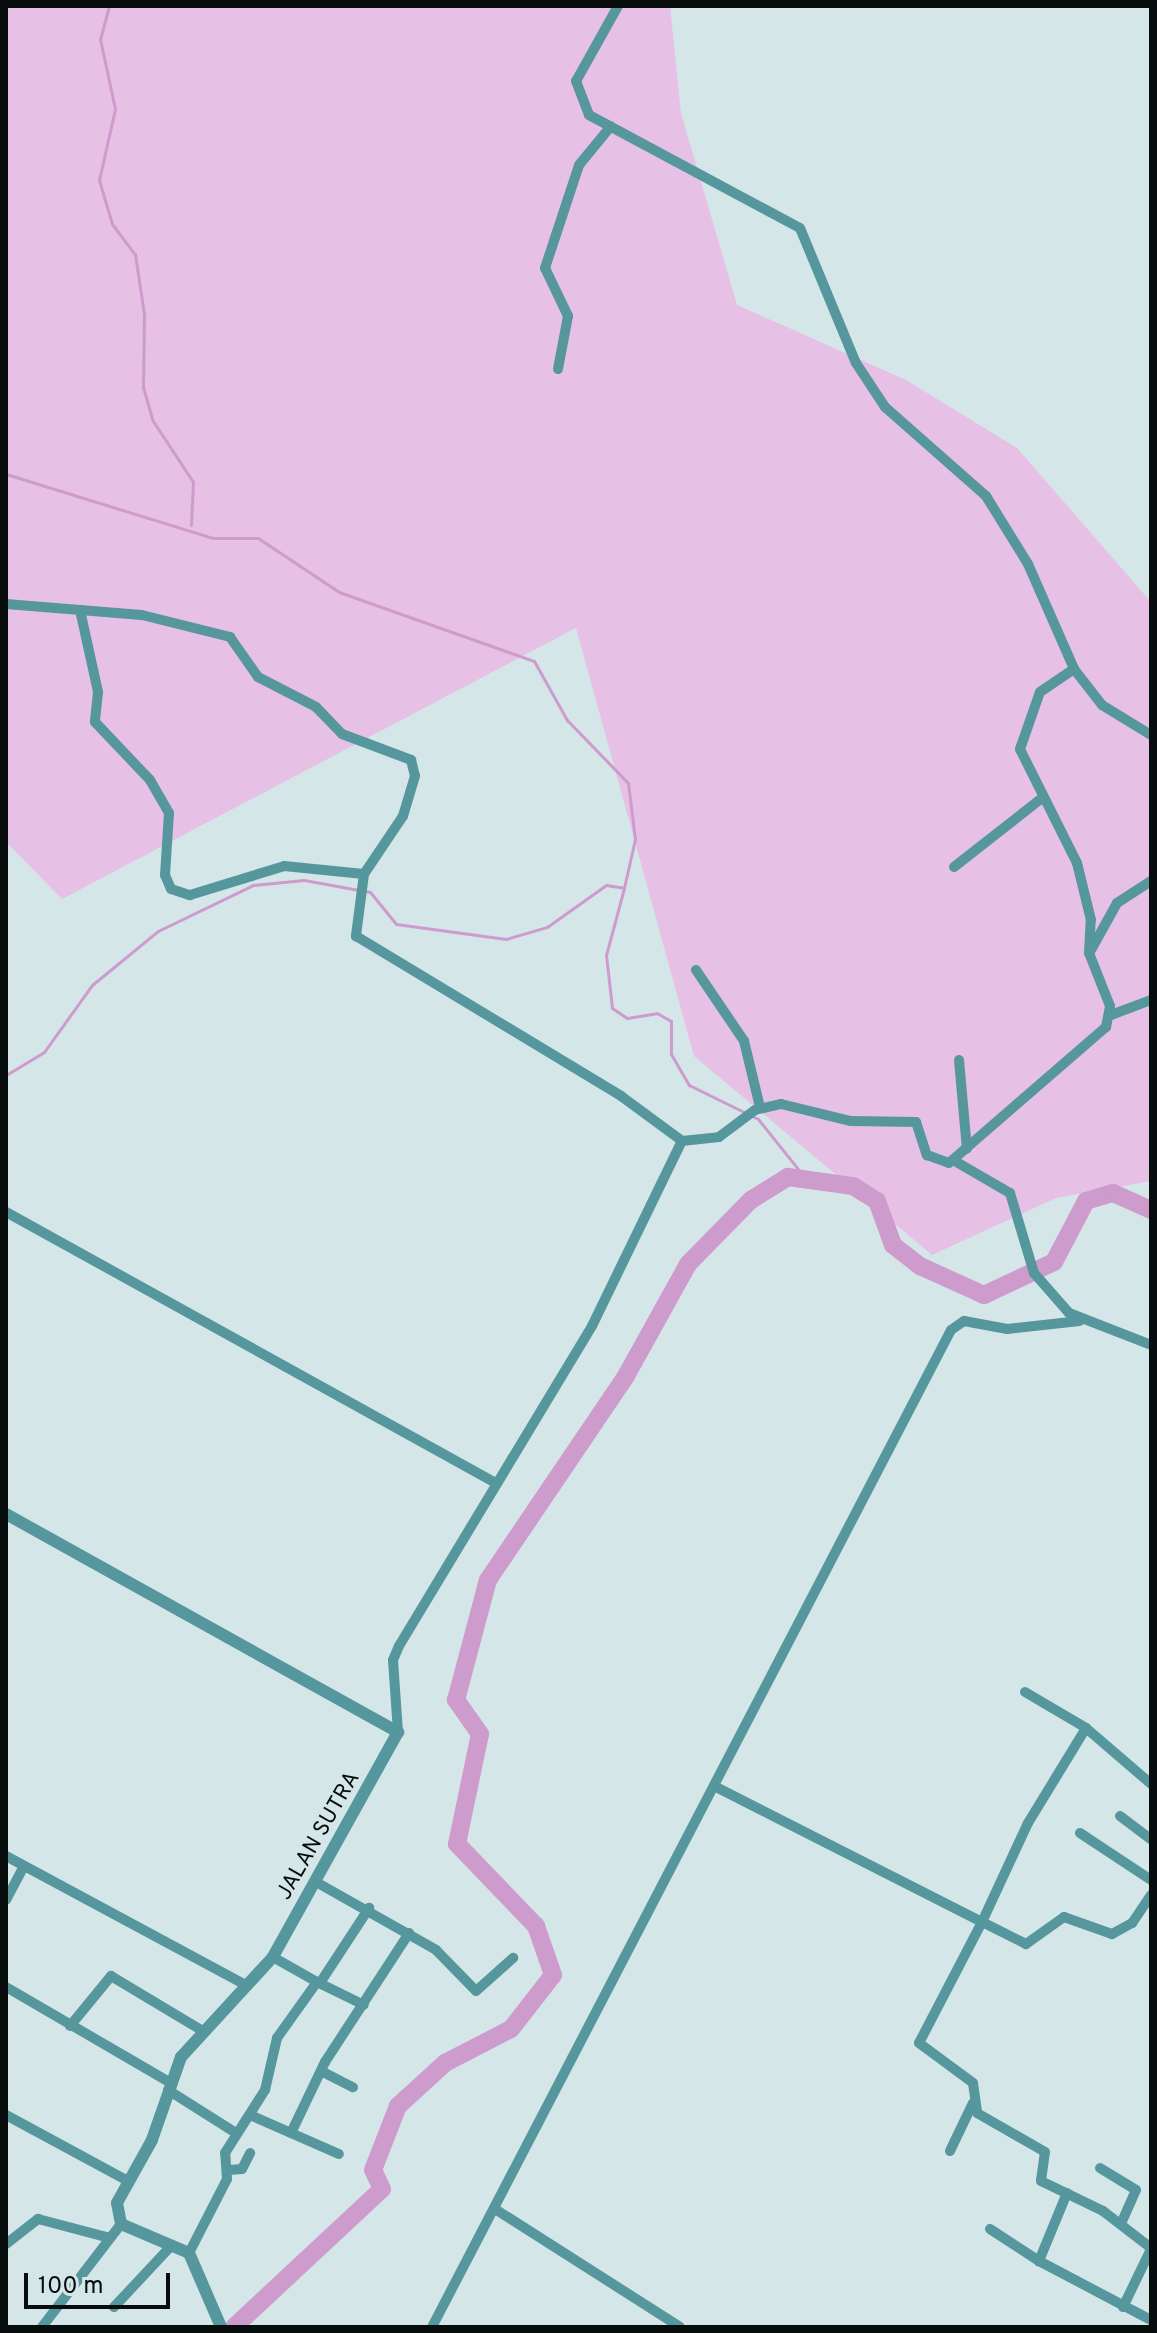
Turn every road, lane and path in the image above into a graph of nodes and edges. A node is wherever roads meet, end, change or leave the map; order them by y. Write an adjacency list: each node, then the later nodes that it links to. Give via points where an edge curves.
1 (618, 6): 2 (street, via 576,81 589,115)
2 (611, 126): 3 (street, via 579,165 545,268 568,316); 6 (street, via 800,228 856,363 885,407 1007,524)
3 (558, 369)
4 (6, 604): 5 (street)
5 (80, 610): 11 (street, via 99,701 95,722 150,780 169,813 165,875 171,889 190,895 284,866); 11 (street, via 142,615 230,637 258,677 316,707 342,734 411,760 415,776 403,816)
6 (1074, 669): 7 (street, via 1102,705); 8 (street, via 1040,692 1024,727 1023,767)
7 (1151, 735)
8 (1042, 798): 9 (street); 12 (street, via 1077,863 1091,920)
9 (954, 867)
10 (1151, 881): 12 (street, via 1117,903)
11 (363, 885): 18 (street, via 354,927 370,947 549,1051)
12 (1089, 953): 15 (street)
13 (696, 970): 17 (street, via 744,1041)
14 (1151, 1000): 15 (street)
15 (1111, 1015): 19 (street, via 1031,1099)
16 (959, 1060): 19 (street)
17 (758, 1108): 18 (street, via 719,1137); 20 (street, via 916,1122 927,1155 940,1164)
18 (682, 1141): 24 (street, via 592,1326)
19 (967, 1149): 20 (street)
20 (953, 1160): 22 (street, via 1010,1193 1034,1273)
21 (6, 1212): 24 (street)
22 (1080, 1321): 23 (street); 30 (street, via 1007,1329 964,1321 951,1330)
23 (1151, 1345)
24 (496, 1483): 28 (street, via 393,1660)
25 (6, 1514): 28 (street)
26 (1025, 1692): 27 (street)
27 (1086, 1728): 29 (street); 41 (street, via 1028,1823)
28 (398, 1732): 37 (street, JALAN SUTRA)
29 (1151, 1784)
30 (718, 1788): 41 (street); 66 (street)
31 (1120, 1816): 33 (street)
32 (1080, 1833): 36 (street)
33 (1151, 1839)
34 (6, 1856): 35 (street)
35 (24, 1866): 39 (street); 46 (street)
36 (1151, 1880)
37 (316, 1882): 40 (street); 43 (street, JALAN SUTRA)
38 (1151, 1897): 41 (street, via 1132,1923 1112,1934 1064,1917 1026,1944)
39 (6, 1900)
40 (369, 1908): 42 (street); 45 (street)
41 (982, 1922): 54 (street, via 919,2043 973,2083)
42 (409, 1933): 44 (street, via 476,1991); 48 (street)
43 (273, 1957): 45 (street); 46 (street, JALAN SUTRA)
44 (513, 1958)
45 (318, 1982): 48 (street); 56 (street, via 277,2038)
46 (246, 1985): 50 (street, JALAN SUTRA)
47 (6, 1987): 49 (street)
48 (364, 2005): 51 (street)
49 (70, 2026): 50 (street, via 111,1976); 52 (street)
50 (203, 2031): 52 (street, JALAN SUTRA)
51 (321, 2071): 53 (street); 58 (street)
52 (169, 2087): 57 (street); 64 (street, JALAN SUTRA)
53 (353, 2087)
54 (973, 2103): 59 (street); 65 (street, via 985,2119 1045,2152 1040,2179)
55 (6, 2115): 64 (street)
56 (250, 2115): 57 (street); 58 (street)
57 (236, 2133): 63 (street, via 225,2155)
58 (291, 2133): 61 (street)
59 (950, 2151)
60 (250, 2153): 63 (street, via 242,2169)
61 (339, 2154)
62 (1100, 2168): 68 (street, via 1136,2190)
63 (229, 2170): 74 (street)
64 (128, 2181): 67 (street, JALAN SUTRA, via 117,2203)
65 (1067, 2193): 68 (street); 75 (street)
66 (495, 2209): 81 (street); 82 (street)
67 (121, 2224): 70 (street); 72 (street)
68 (1121, 2224): 73 (street)
69 (990, 2229): 75 (street)
70 (110, 2238): 71 (street, via 38,2219); 79 (street)
71 (6, 2244)
72 (171, 2246): 74 (street); 76 (street)
73 (1151, 2248): 77 (street)
74 (189, 2253): 80 (street)
75 (1039, 2261): 77 (street)
76 (114, 2307)
77 (1123, 2307): 78 (street)
78 (1151, 2320)
79 (42, 2327)
80 (221, 2327)
81 (432, 2327)
82 (680, 2327)

